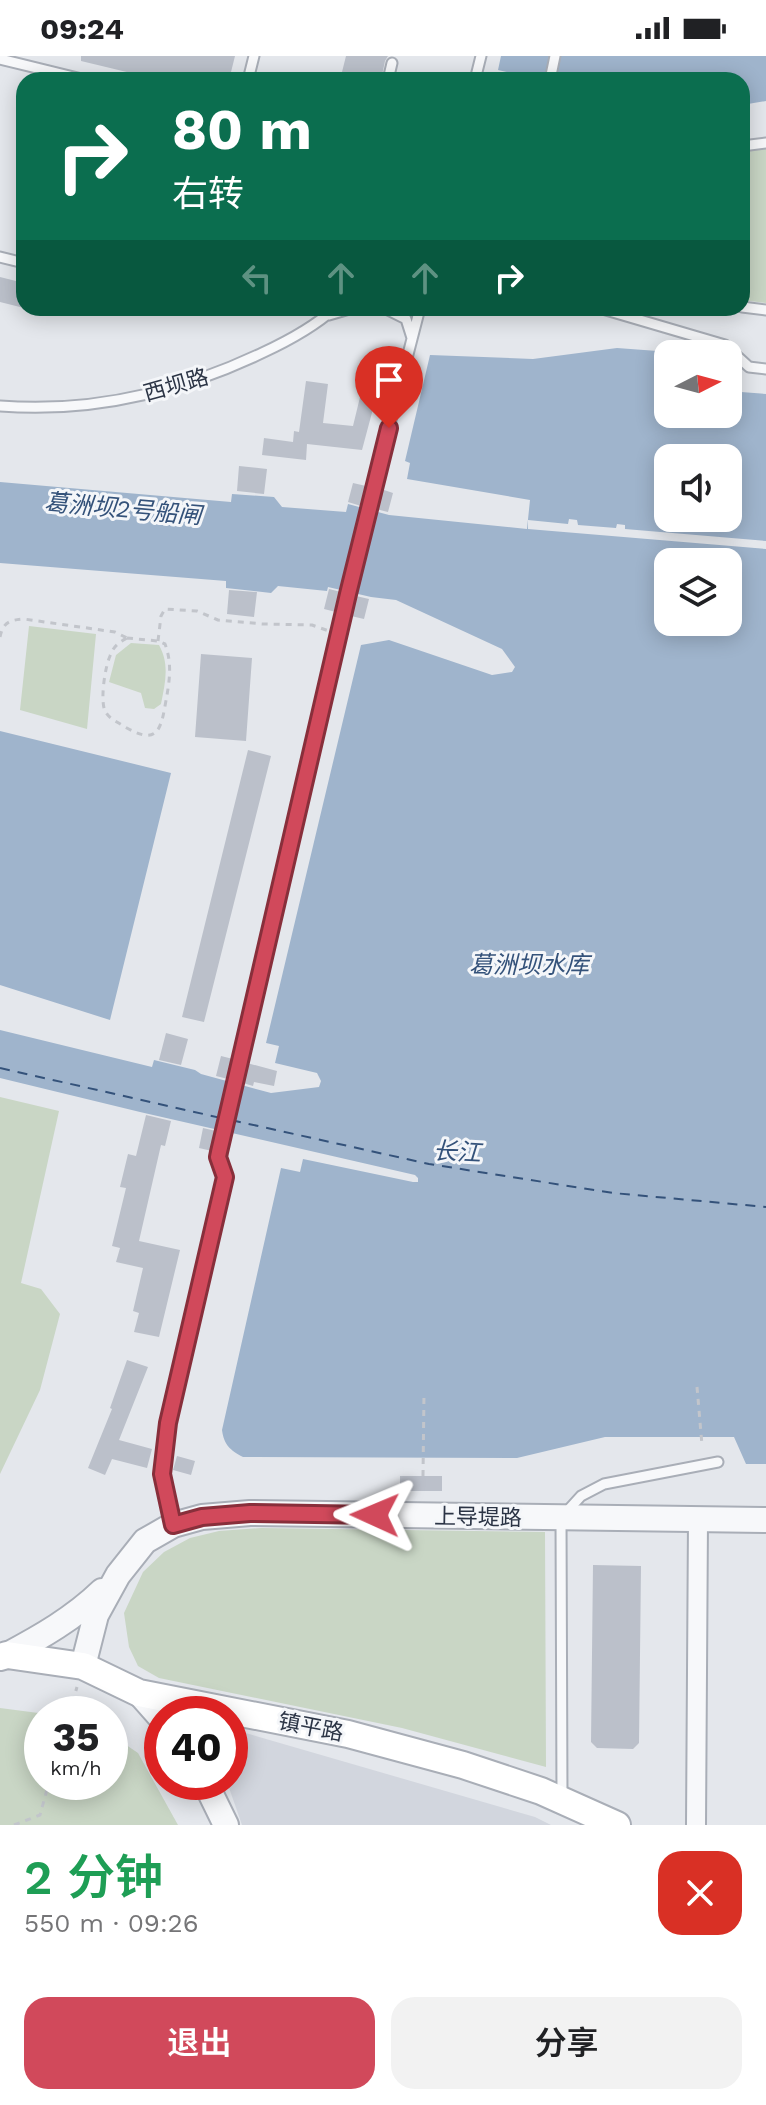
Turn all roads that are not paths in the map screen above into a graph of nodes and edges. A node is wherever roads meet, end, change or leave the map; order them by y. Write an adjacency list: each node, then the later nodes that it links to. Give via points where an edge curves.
1 (0, 59): 3 (lane)
2 (392, 63): 4 (lane)
3 (53, 72)
4 (390, 72)
5 (326, 316): 11 (lane, 西坝路, via 272,349 183,385 115,402)
6 (400, 316): 9 (lane)
7 (418, 316): 9 (lane)
8 (628, 316): 10 (lane, via 725,345 749,367)
9 (412, 338): 16 (lane, via 218,1157 225,1177 168,1423 162,1474)
10 (766, 369)
11 (0, 406)
12 (718, 1462): 13 (lane, via 604,1484 581,1496)
13 (561, 1518): 14 (street, 上导堤路); 16 (street, 上导堤路, via 250,1513); 25 (lane)
14 (698, 1520): 15 (street, 上导堤路); 28 (street)
15 (766, 1520)
16 (173, 1525): 17 (street, 上导堤路, via 145,1541)
17 (118, 1575): 18 (street, via 54,1629); 19 (street, 上导堤路, via 96,1615)
18 (4, 1656): 19 (main road, 镇平路)
19 (83, 1666): 20 (main road, 镇平路)
20 (139, 1693): 21 (main road, 镇平路); 22 (street)
21 (152, 1696)
22 (144, 1699)
23 (248, 1718): 25 (main road, 镇平路, via 348,1734)
24 (215, 1800): 26 (street)
25 (562, 1801): 27 (main road, 镇平路)
26 (226, 1825)
27 (617, 1825)
28 (696, 1825)

